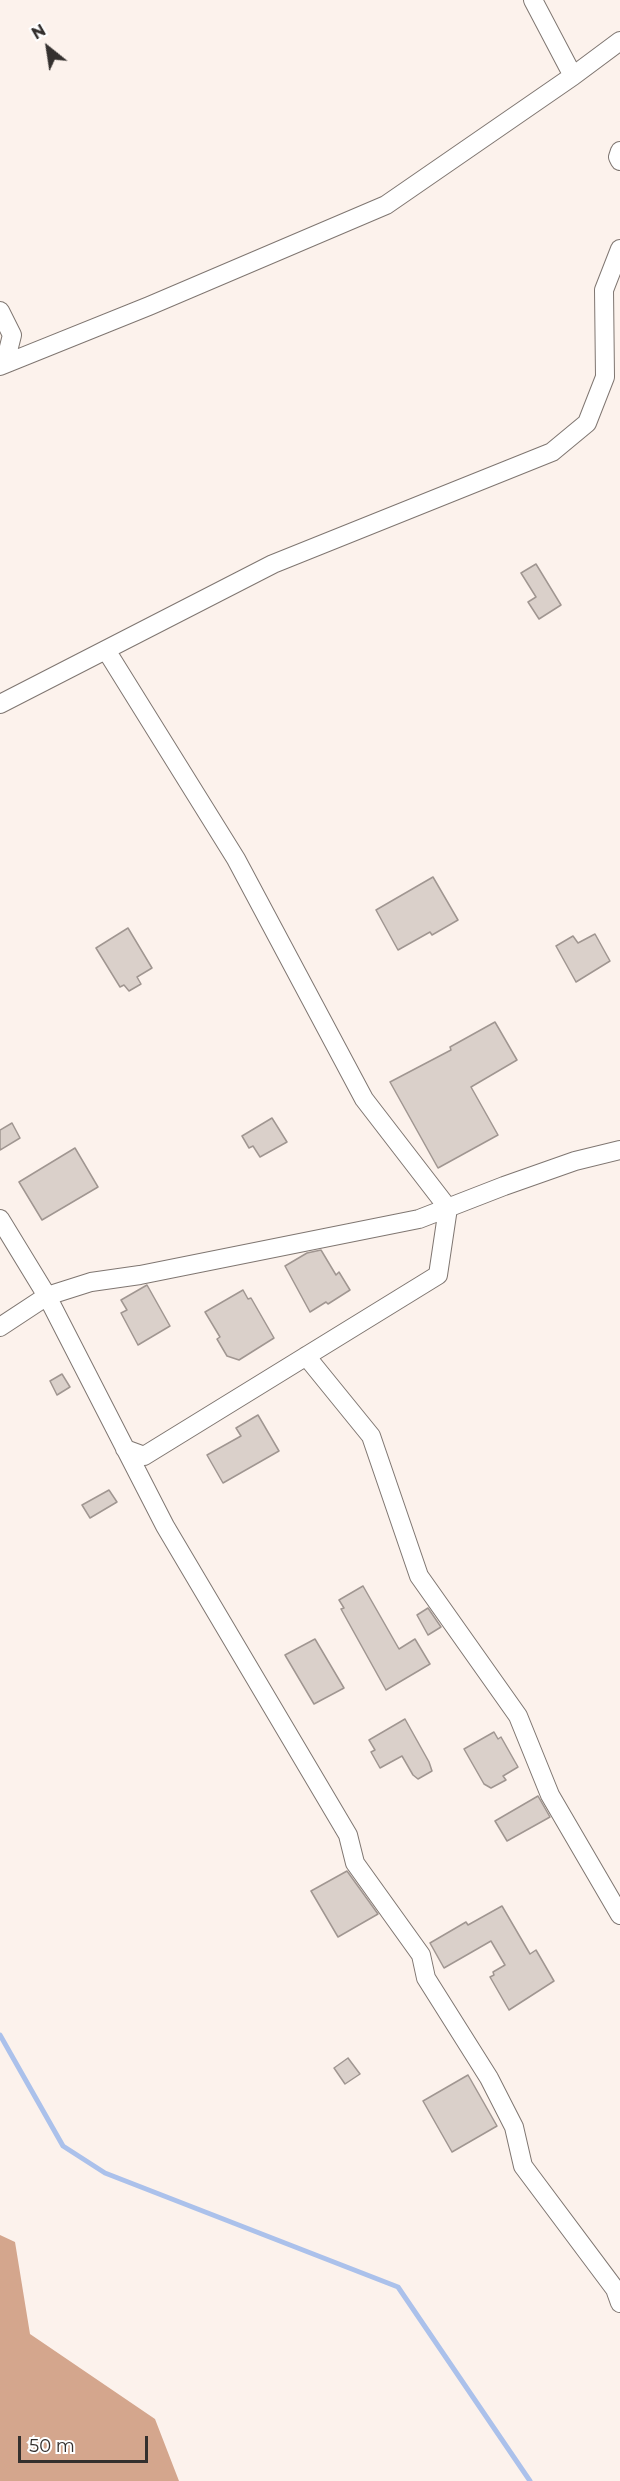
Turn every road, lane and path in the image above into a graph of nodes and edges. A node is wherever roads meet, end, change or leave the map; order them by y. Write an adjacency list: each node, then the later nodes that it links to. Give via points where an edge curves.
1 (533, 0): 3 (street)
2 (620, 41): 3 (street)
3 (573, 76): 8 (street, via 386,205)
4 (620, 151): 5 (street)
5 (620, 161)
6 (620, 249): 9 (street, via 604,290 605,377 587,423 552,452 273,564)
7 (0, 311): 8 (street, via 12,335)
8 (2, 365)
9 (106, 650): 10 (street); 12 (street, via 236,859 364,1099)
10 (0, 704)
11 (620, 1150): 12 (street, via 574,1161)
12 (448, 1208): 14 (street, via 419,1219 91,1282); 16 (street, via 438,1275)
13 (0, 1219): 14 (street)
14 (47, 1296): 15 (street); 17 (street)
15 (0, 1327)
16 (306, 1356): 17 (street, via 144,1456); 18 (street, via 371,1436 419,1576 518,1716 550,1795)
17 (125, 1449): 19 (street, via 165,1526 348,1835 355,1863 421,1955 426,1978 489,2078 514,2127 523,2166 615,2289)
18 (620, 1915)
19 (620, 2303)

